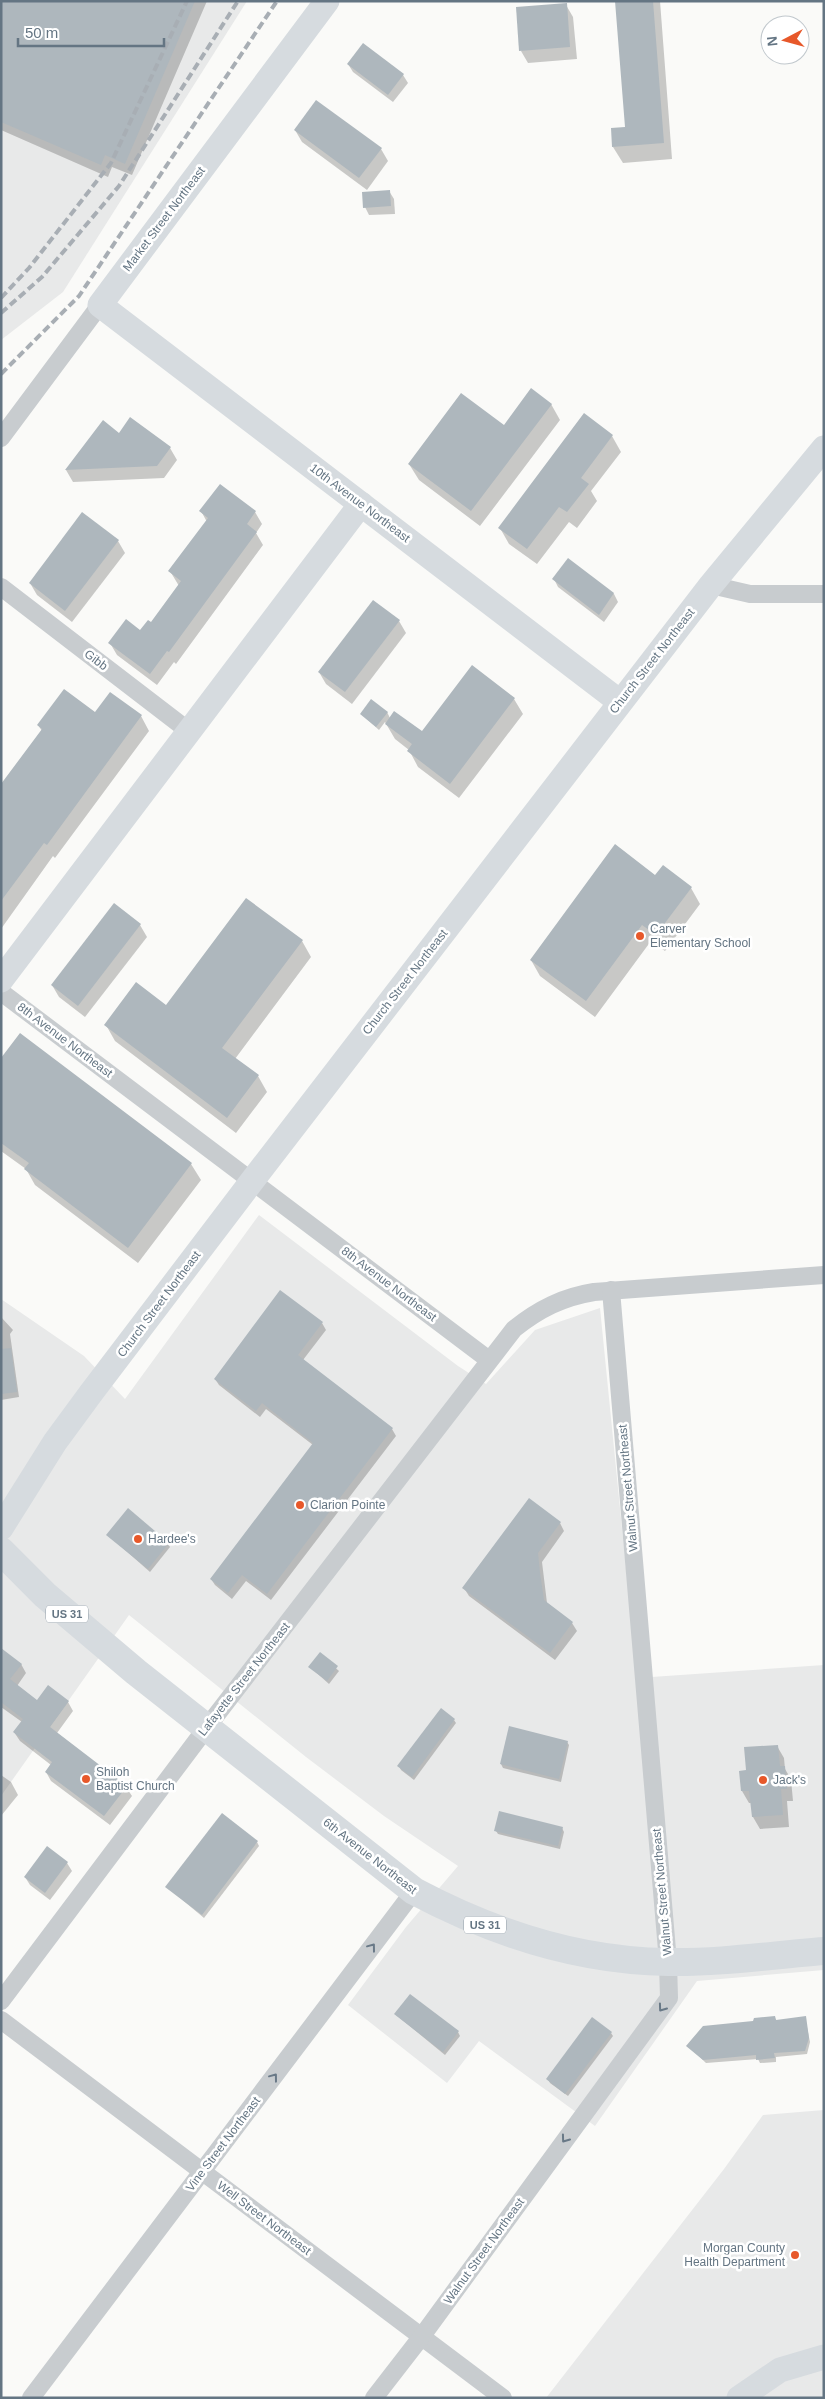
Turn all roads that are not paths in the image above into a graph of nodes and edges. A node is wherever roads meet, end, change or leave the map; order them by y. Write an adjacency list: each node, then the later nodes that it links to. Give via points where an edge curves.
1 (327, 1): 2 (street, Market Street Northeast)
2 (100, 305): 3 (street, Market Street Northeast); 5 (street, 10th Avenue Northeast)
3 (1, 438)
4 (824, 448): 6 (street, Church Street Northeast)
5 (361, 504): 9 (street, 10th Avenue Northeast); 10 (street)
6 (711, 585): 8 (street, via 750,594); 9 (street, Church Street Northeast)
7 (1, 587): 10 (street, Gibb)
8 (824, 594)
9 (620, 702): 13 (street, Church Street Northeast)
10 (190, 732): 11 (street)
11 (1, 980)
12 (1, 992): 13 (street, 8th Avenue Northeast)
13 (252, 1181): 16 (street, 8th Avenue Northeast); 17 (street, Church Street Northeast, via 55,1442)
14 (824, 1275): 15 (street)
15 (611, 1290): 16 (street, via 577,1295 545,1307 514,1329); 22 (street, Walnut Street Northeast)
16 (489, 1360): 19 (street, Lafayette Street Northeast)
17 (1, 1528)
18 (1, 1551): 19 (main road, 6th Avenue Northeast / US 31, via 45,1595 136,1672)
19 (207, 1726): 20 (main road, 6th Avenue Northeast / US 31); 23 (street, Lafayette Street Northeast)
20 (414, 1891): 22 (main road, 6th Avenue Northeast / US 31, via 476,1922 542,1944 605,1957); 25 (street, Vine Street Northeast, one-way to 20)
21 (824, 1951): 22 (main road, 6th Avenue Northeast / US 31)
22 (668, 1962): 26 (street, Walnut Street Northeast, one-way to 26, via 669,1998)
23 (1, 2001)
24 (1, 2020): 25 (street, Well Street Northeast)
25 (202, 2172): 26 (street, Well Street Northeast); 28 (street, Vine Street Northeast)
26 (422, 2336): 29 (street, Walnut Street Northeast); 30 (street, Well Street Northeast)
27 (824, 2357): 31 (street, via 780,2370)
28 (31, 2398)
29 (374, 2398)
30 (503, 2398)
31 (739, 2398)

